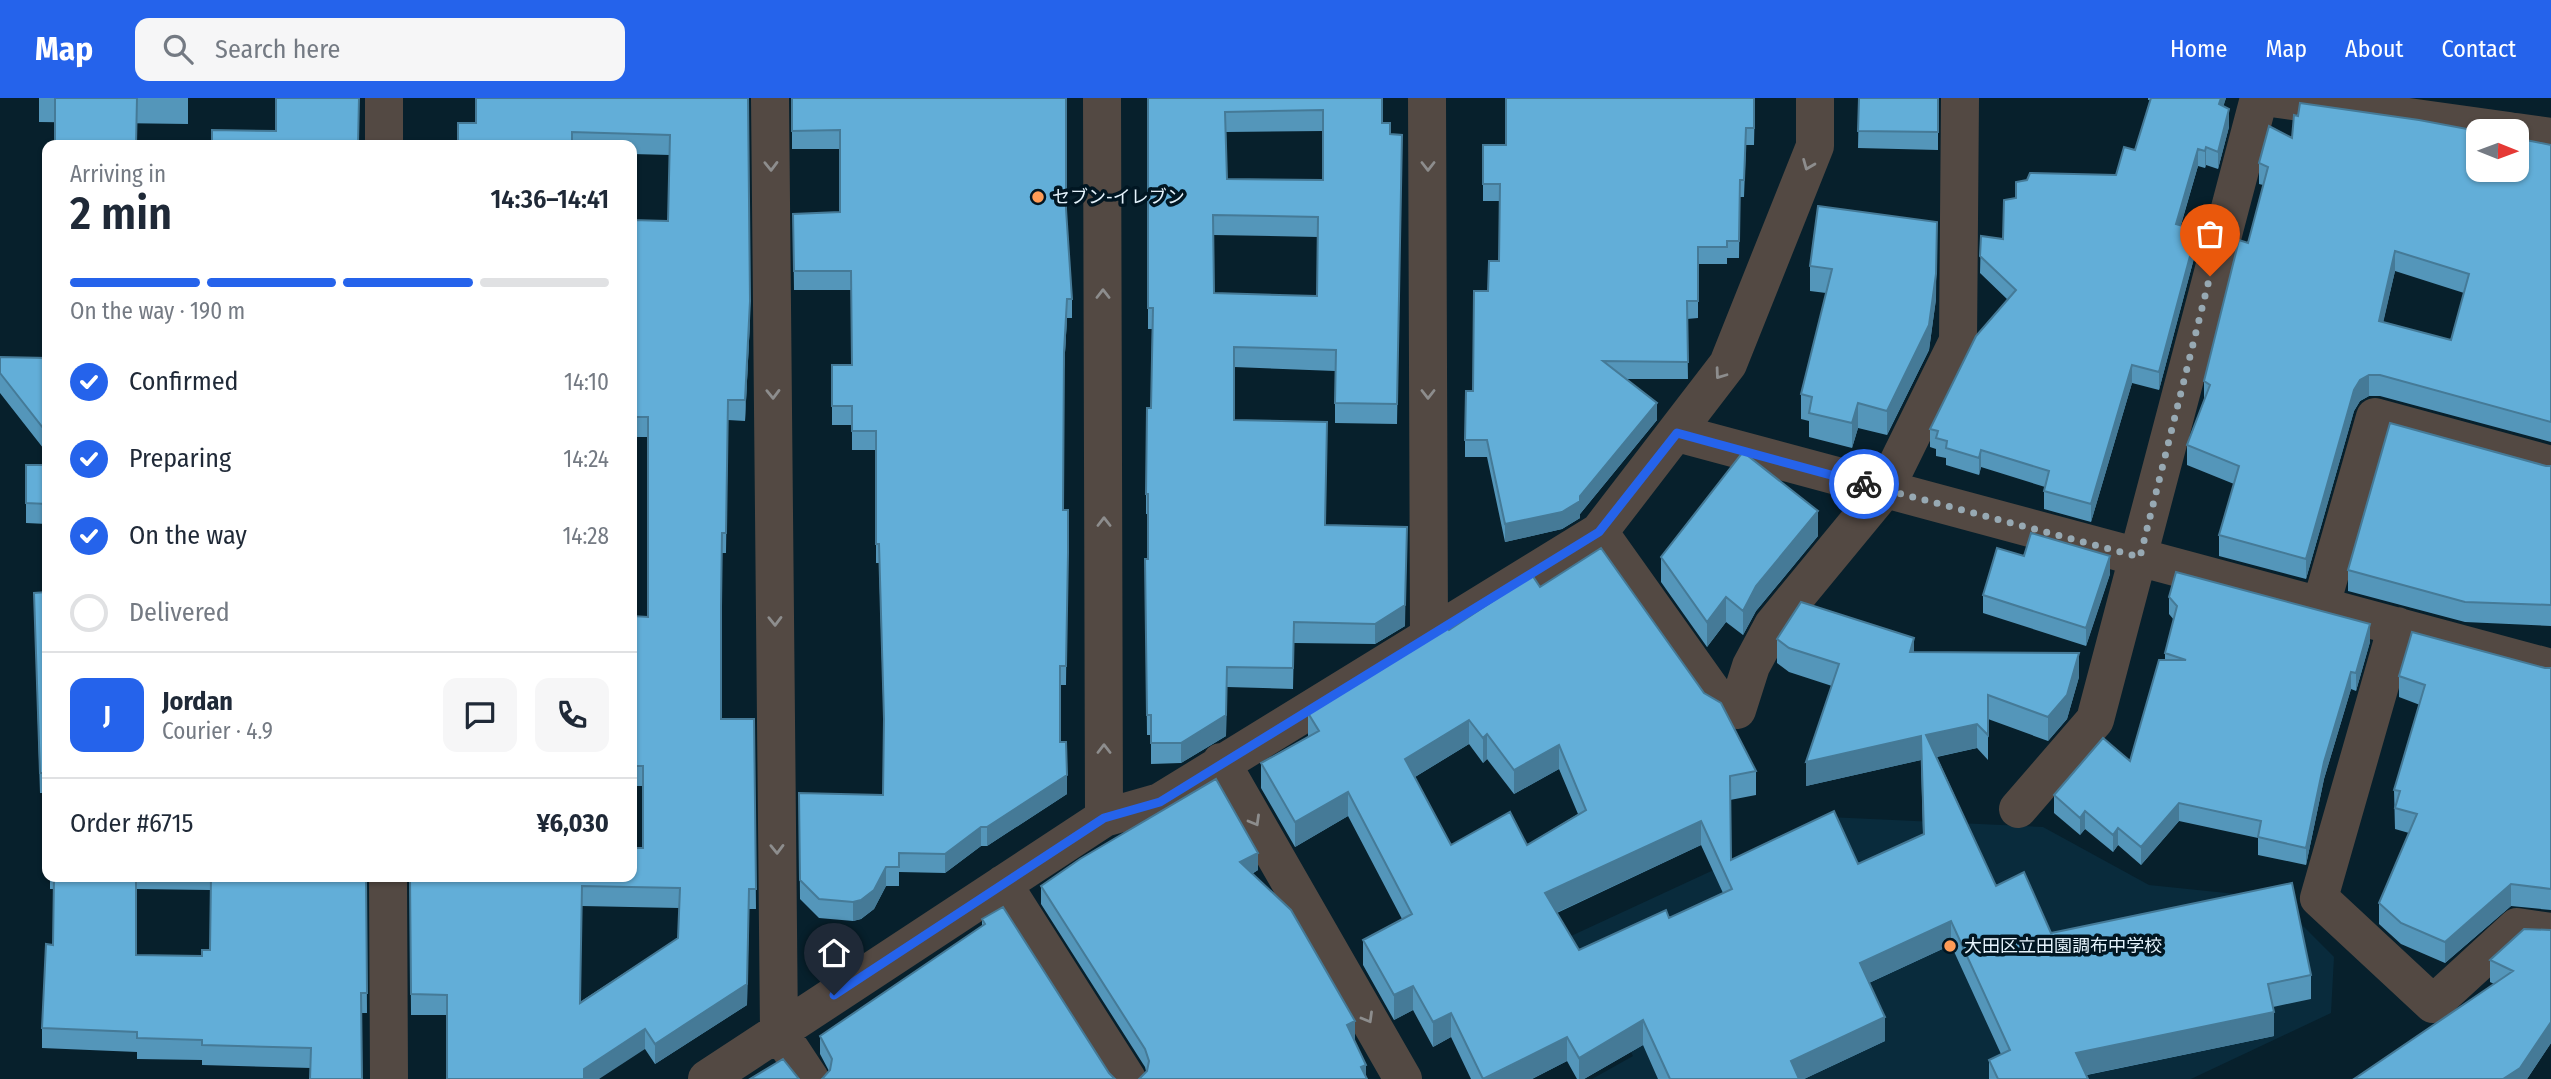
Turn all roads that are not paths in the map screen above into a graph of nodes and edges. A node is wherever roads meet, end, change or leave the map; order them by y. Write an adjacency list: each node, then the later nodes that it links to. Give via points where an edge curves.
1 (384, 98): 12 (street)
2 (770, 98): 28 (street, one-way to 28)
3 (1102, 98): 24 (street, one-way to 3)
4 (1427, 98): 20 (street, one-way to 20)
5 (1815, 98): 13 (street, one-way to 13, via 1815,146 1728,364)
6 (1960, 98): 15 (street, via 1958,341)
7 (2259, 98): 17 (street)
8 (2271, 98): 9 (street)
9 (2466, 125)
10 (2529, 134): 11 (street)
11 (2551, 137)
12 (384, 140)
13 (1677, 433): 15 (street); 16 (street)
14 (2551, 466): 18 (street, via 2375,417)
15 (1885, 489): 16 (street, via 1773,625 1751,666 1737,710 1723,705); 17 (street)
16 (1599, 532): 20 (street)
17 (2140, 557): 18 (street); 23 (street, via 2095,720)
18 (2321, 605): 19 (street)
19 (2397, 626): 21 (street); 27 (street, via 2319,898 2433,1004 2517,927)
20 (1429, 636): 22 (street)
21 (2551, 667)
22 (1221, 762): 24 (street, via 1160,802); 33 (street, one-way to 33)
23 (2018, 809)
24 (1104, 818): 26 (street)
25 (388, 882): 29 (street)
26 (1003, 884): 28 (street); 32 (street)
27 (2551, 932)
28 (779, 1032): 30 (street); 31 (street)
29 (389, 1079)
30 (707, 1079)
31 (810, 1079)
32 (1127, 1079)
33 (1403, 1079)

